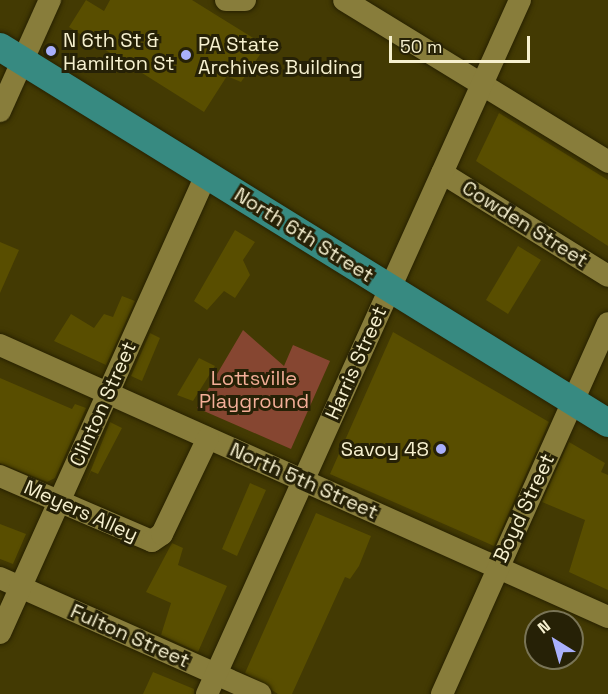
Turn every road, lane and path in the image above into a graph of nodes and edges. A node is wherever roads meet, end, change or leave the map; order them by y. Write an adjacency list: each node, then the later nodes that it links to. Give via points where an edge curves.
1 (50, 0): 6 (street)
2 (226, 0): 3 (street)
3 (245, 0)
4 (344, 0): 7 (street)
5 (520, 0): 7 (street, Harris Street)
6 (11, 54): 8 (street); 11 (main road, North 6th Street)
7 (483, 84): 9 (street); 10 (street, Harris Street)
8 (0, 111)
9 (608, 162)
10 (442, 173): 12 (street, Cowden Street); 13 (street, Harris Street)
11 (206, 175): 13 (main road, North 6th Street); 16 (street, Clinton Street)
12 (608, 276)
13 (390, 289): 17 (main road, North 6th Street); 21 (street, Harris Street)
14 (608, 323): 17 (street, Boyd Street)
15 (0, 345): 16 (street, North 5th Street)
16 (108, 393): 19 (street, North 5th Street); 22 (street, Clinton Street)
17 (574, 400): 18 (main road, North 6th Street); 23 (street, Boyd Street)
18 (608, 423)
19 (208, 438): 21 (street, North 5th Street); 22 (street, Meyers Alley, via 154,540)
20 (0, 476): 22 (street, Meyers Alley)
21 (303, 481): 23 (street, North 5th Street); 27 (street, Harris Street)
22 (59, 502): 24 (street, Clinton Street)
23 (497, 567): 25 (street, North 5th Street); 29 (street, Boyd Street)
24 (10, 583): 26 (street, Clinton Street); 27 (street, Fulton Street)
25 (608, 617)
26 (0, 633)
27 (212, 684): 28 (street, Fulton Street)
28 (260, 694)
29 (442, 694)

